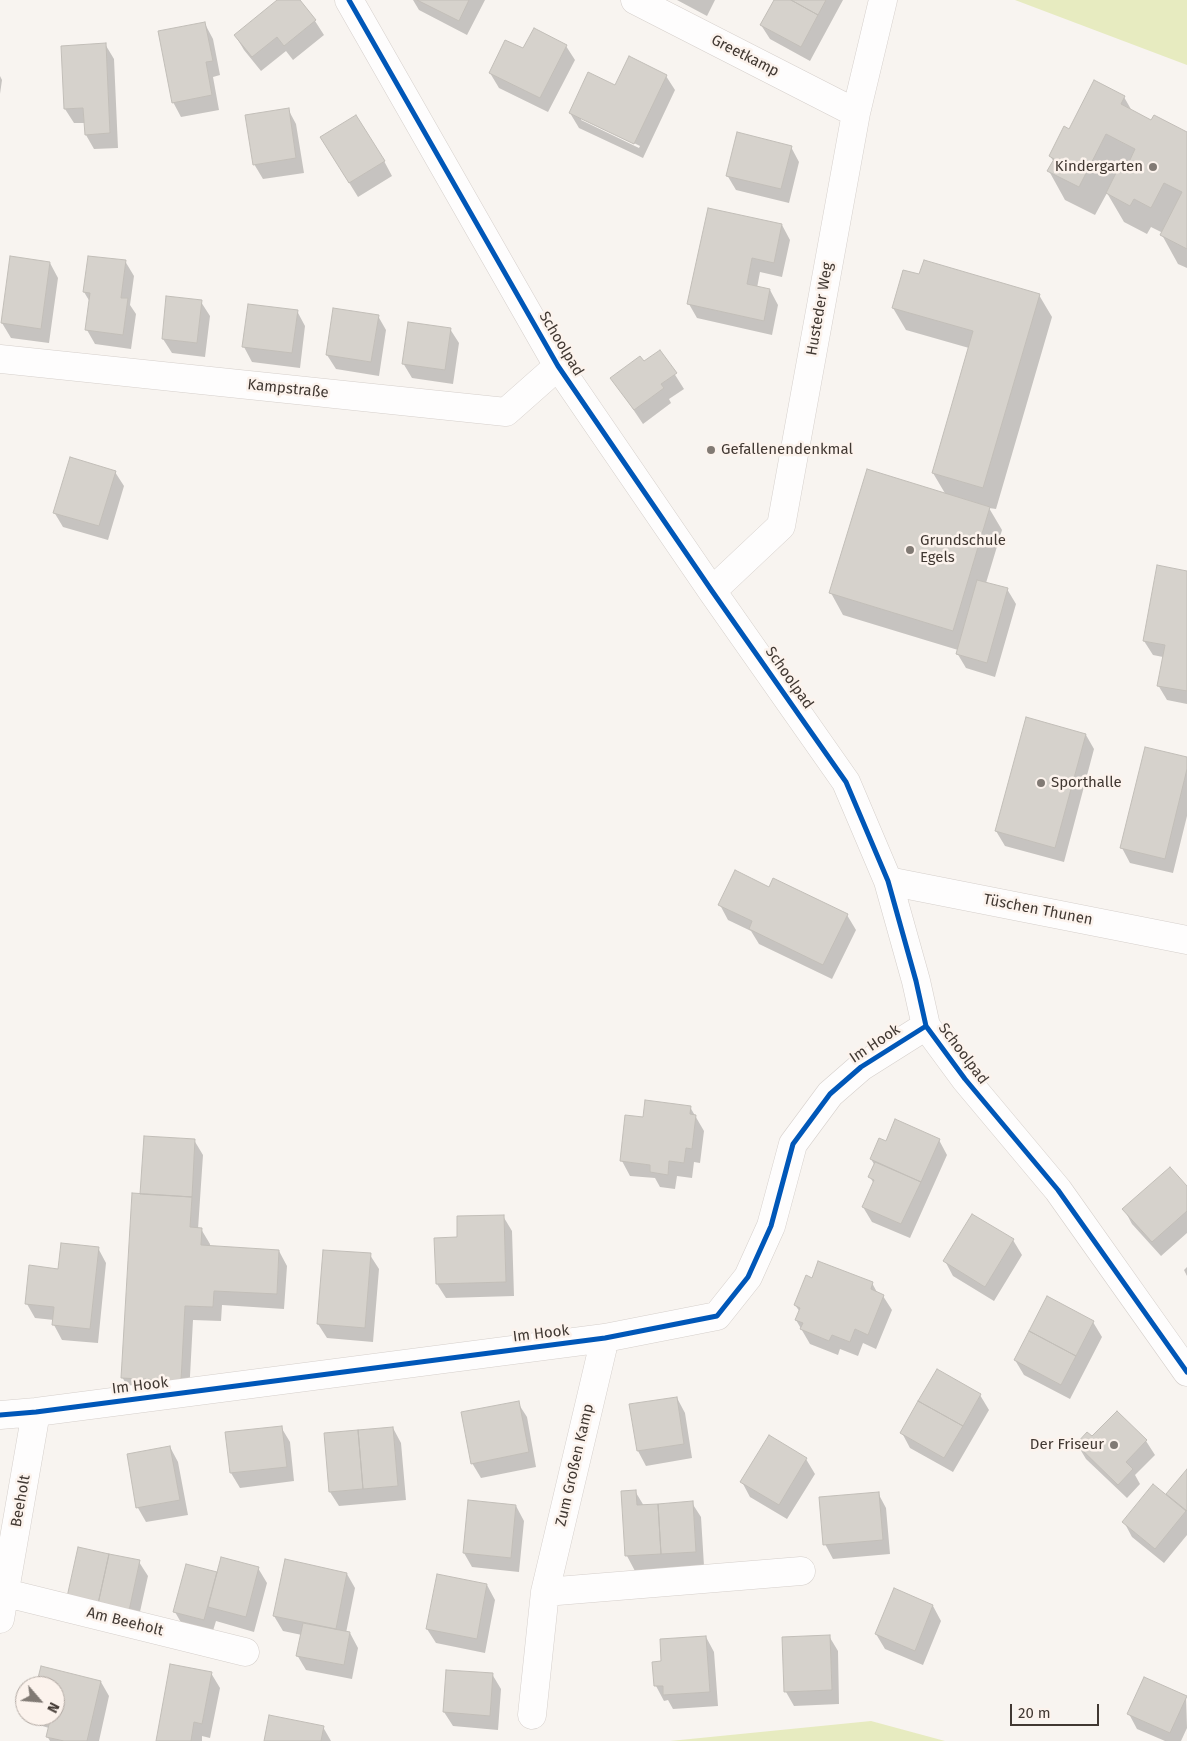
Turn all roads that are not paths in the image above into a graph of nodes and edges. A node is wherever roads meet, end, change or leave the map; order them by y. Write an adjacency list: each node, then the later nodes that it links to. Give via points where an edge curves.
1 (349, 0): 6 (street, Schoolpad)
2 (635, 0): 4 (street, Greetkamp)
3 (883, 0): 4 (street, Husteder Weg)
4 (856, 113): 7 (street, Husteder Weg, via 781,526)
5 (0, 358): 6 (street, Kampstraße, via 506,412)
6 (558, 366): 7 (street, Schoolpad)
7 (712, 591): 8 (street, Schoolpad, via 846,782)
8 (888, 881): 9 (street, Tüschen Thunen); 10 (street, Schoolpad)
9 (1187, 940)
10 (926, 1026): 11 (street, Im Hook, via 861,1067 830,1094 793,1144 771,1226 748,1277 717,1316); 12 (street, Schoolpad, via 965,1079 1058,1190)
11 (605, 1338): 13 (street, Im Hook); 16 (street, Zum Großen Kamp)
12 (1187, 1372)
13 (36, 1412): 14 (street, Im Hook); 17 (street, Beeholt)
14 (0, 1415)
15 (801, 1571): 16 (street)
16 (546, 1592): 20 (street, Zum Großen Kamp)
17 (6, 1593): 18 (street, Beeholt); 19 (street, Am Beeholt)
18 (0, 1619)
19 (245, 1652)
20 (532, 1715)

